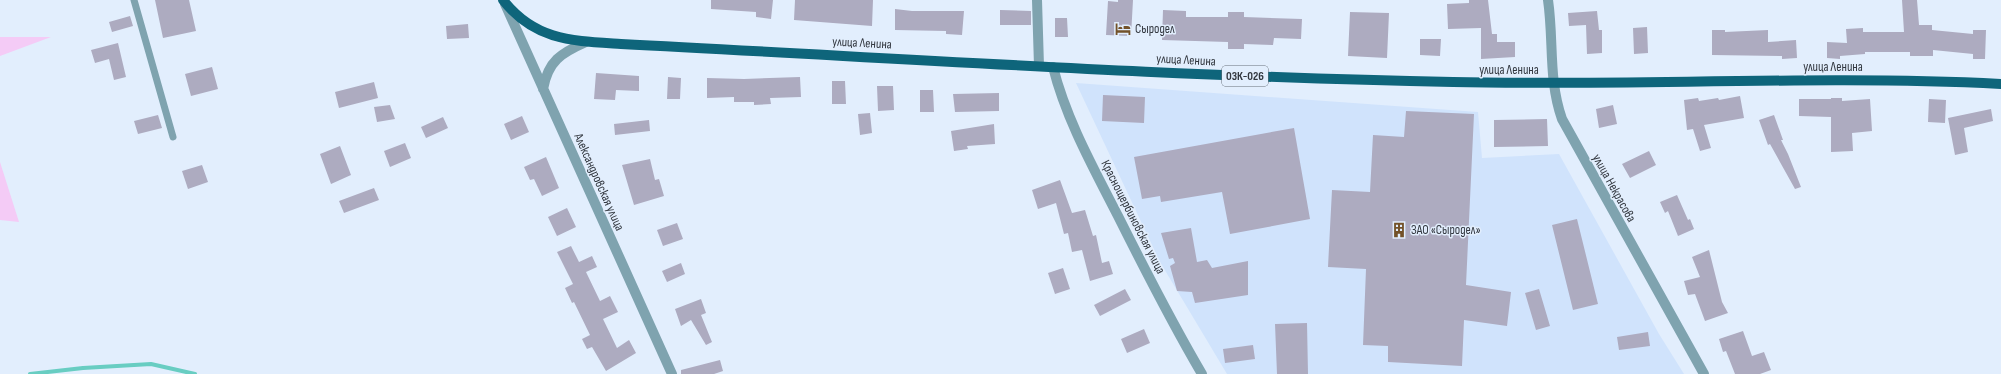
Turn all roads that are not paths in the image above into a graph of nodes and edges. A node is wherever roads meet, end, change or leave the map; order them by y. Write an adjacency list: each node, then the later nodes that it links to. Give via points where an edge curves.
1 (134, 0): 11 (lane)
2 (503, 0): 5 (main road, улица Ленина / 03К-026, via 515,14 537,30 552,36); 10 (street, Александровская улица)
3 (1037, 0): 6 (street)
4 (1548, 0): 8 (street, улица Некрасова)
5 (586, 42): 6 (main road, улица Ленина / 03К-026); 10 (street, via 560,55 552,64)
6 (1039, 66): 7 (main road, улица Ленина / 03К-026)
7 (1053, 67): 8 (main road, улица Ленина / 03К-026, via 1300,79); 13 (street, Краснощербиновская улица, via 1090,160 1179,335)
8 (1552, 83): 9 (main road, улица Ленина / 03К-026, via 1805,79 1930,80); 14 (street, улица Некрасова, via 1566,129)
9 (2001, 84)
10 (543, 89): 12 (street, Александровская улица)
11 (173, 137)
12 (672, 374)
13 (1202, 374)
14 (1704, 374)

